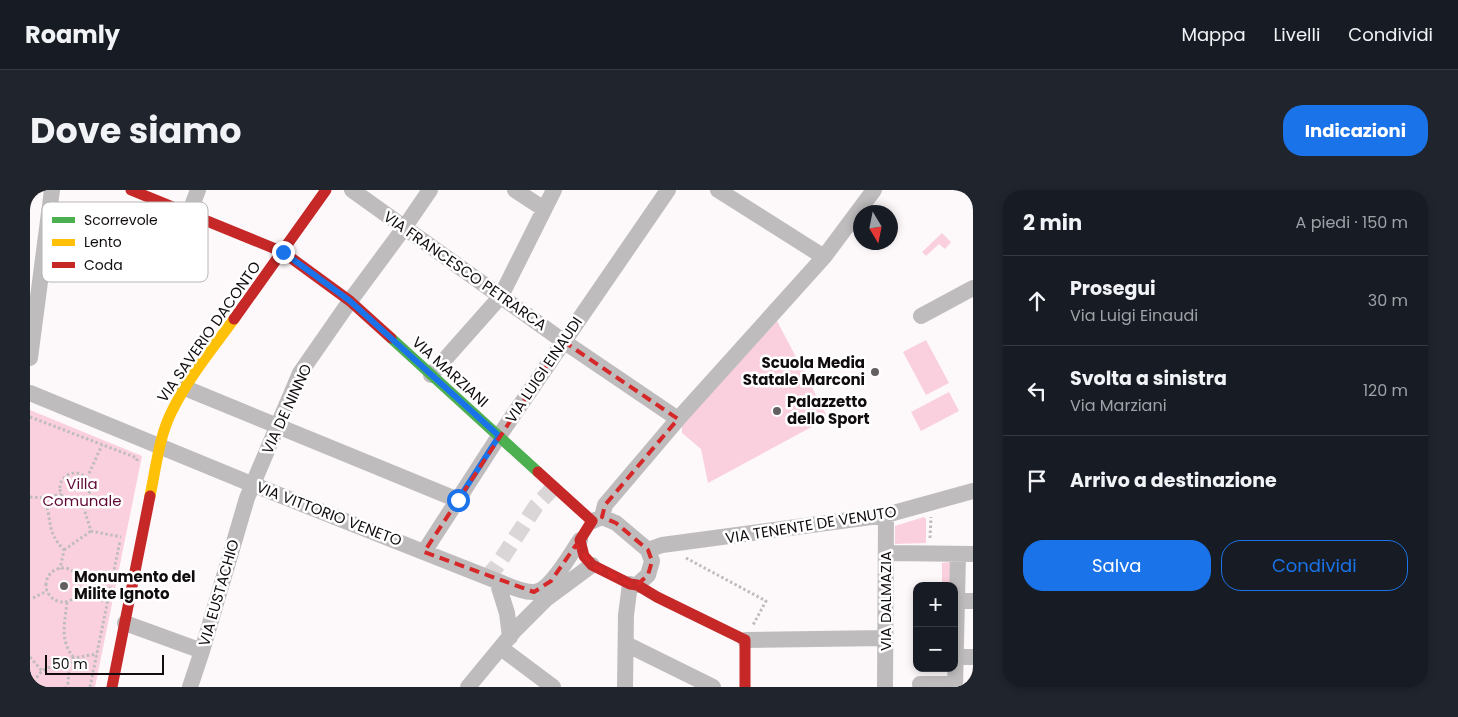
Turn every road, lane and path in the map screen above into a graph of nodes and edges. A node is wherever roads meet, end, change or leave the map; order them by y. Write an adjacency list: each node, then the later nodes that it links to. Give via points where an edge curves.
1 (131, 190): 11 (street, VIA MARZIANI)
2 (198, 190): 12 (street)
3 (326, 190): 17 (street, VIA SAVERIO DACONTO)
4 (352, 190): 15 (street, VIA FRANCESCO PETRARCA)
5 (430, 190): 15 (street, VIA DE NINNO)
6 (515, 190): 13 (street)
7 (554, 190): 13 (street)
8 (668, 190): 24 (street, VIA LUIGI EINAUDI)
9 (718, 190): 18 (street)
10 (874, 190): 18 (street)
11 (160, 202)
12 (194, 202)
13 (544, 209): 21 (street)
14 (208, 222): 17 (street, VIA MARZIANI)
15 (404, 228): 21 (street, VIA FRANCESCO PETRARCA); 22 (street, VIA DE NINNO)
16 (42, 242): 19 (street)
17 (283, 252): 22 (street, VIA MARZIANI); 27 (street, VIA SAVERIO DACONTO)
18 (824, 257): 30 (street)
19 (35, 278): 25 (street)
20 (973, 288): 23 (street)
21 (501, 296): 24 (street, VIA FRANCESCO PETRARCA); 26 (street)
22 (350, 301): 26 (street, VIA MARZIANI); 31 (street, VIA DE NINNO, via 300,373)
23 (920, 316)
24 (563, 341): 30 (street, VIA FRANCESCO PETRARCA); 32 (street, VIA LUIGI EINAUDI)
25 (30, 358)
26 (431, 375): 32 (street, VIA MARZIANI)
27 (185, 388): 31 (street); 34 (street, VIA SAVERIO DACONTO, via 171,412)
28 (30, 393): 34 (street, VIA VITTORIO VENETO)
29 (30, 417): 33 (path)
30 (678, 419): 46 (street, via 605,505)
31 (278, 426): 38 (street, VIA DE NINNO); 42 (street)
32 (499, 436): 42 (street, VIA LUIGI EINAUDI); 46 (street, VIA MARZIANI)
33 (102, 445): 35 (path, via 137,458); 36 (path)
34 (160, 447): 38 (street, VIA VITTORIO VENETO); 67 (street, VIA SAVERIO DACONTO)
35 (135, 467)
36 (87, 478): 39 (path, via 69,474 62,480); 43 (path, via 90,492)
37 (973, 491): 44 (street, VIA TENENTE DE VENUTO)
38 (250, 492): 53 (street, VIA VITTORIO VENETO); 73 (street, VIA EUSTACHIO)
39 (61, 494): 41 (path); 43 (path, via 70,503)
40 (30, 497): 41 (path)
41 (44, 498): 52 (path, via 50,530)
42 (458, 500): 53 (street, VIA LUIGI EINAUDI)
43 (82, 502): 48 (path)
44 (931, 503): 45 (street, VIA TENENTE DE VENUTO); 55 (path)
45 (886, 516): 51 (street, VIA TENENTE DE VENUTO); 54 (street, VIA DALMAZIA)
46 (597, 519): 50 (street); 51 (street, via 616,523)
47 (123, 528): 49 (path)
48 (90, 530): 49 (path); 52 (path)
49 (121, 537): 64 (path)
50 (580, 540): 57 (street, via 584,556); 59 (street, VIA VITTORIO VENETO, via 542,589 526,591)
51 (655, 548): 60 (street, via 648,574); 69 (path, via 766,600)
52 (64, 550): 58 (path)
53 (424, 552): 59 (street, VIA VITTORIO VENETO)
54 (886, 553): 55 (street); 68 (street, VIA DALMAZIA)
55 (930, 554): 56 (street)
56 (966, 554): 65 (street)
57 (592, 565): 60 (street); 70 (street, via 546,599)
58 (60, 569): 61 (path, via 48,578); 62 (path, via 75,574 79,585)
59 (497, 581): 70 (street, via 507,613)
60 (633, 584): 69 (street); 71 (street, via 626,615)
61 (47, 591): 63 (path); 66 (path, via 56,601)
62 (77, 593): 64 (path, via 84,598); 66 (path)
63 (32, 598)
64 (108, 600): 74 (path)
65 (965, 601): 72 (street)
66 (67, 602): 78 (path, via 65,643)
67 (125, 623): 73 (street); 87 (street, VIA SAVERIO DACONTO)
68 (885, 638): 69 (street); 94 (street, VIA DALMAZIA)
69 (745, 640): 93 (street)
70 (506, 642): 89 (street); 90 (street)
71 (626, 644): 91 (street); 92 (street)
72 (958, 645)
73 (202, 651): 88 (street, VIA EUSTACHIO)
74 (97, 654): 78 (path); 86 (path)
75 (30, 657): 80 (path)
76 (958, 657): 77 (street)
77 (973, 657)
78 (74, 658): 79 (path)
79 (66, 668): 80 (path, via 55,665); 85 (path, via 69,675)
80 (42, 671): 84 (path)
81 (955, 672): 83 (street)
82 (920, 684): 83 (street)
83 (955, 686)
84 (33, 687)
85 (66, 687)
86 (90, 687)
87 (112, 687)
88 (190, 687)
89 (468, 687)
90 (553, 687)
91 (625, 687)
92 (713, 687)
93 (745, 687)
94 (885, 687)

